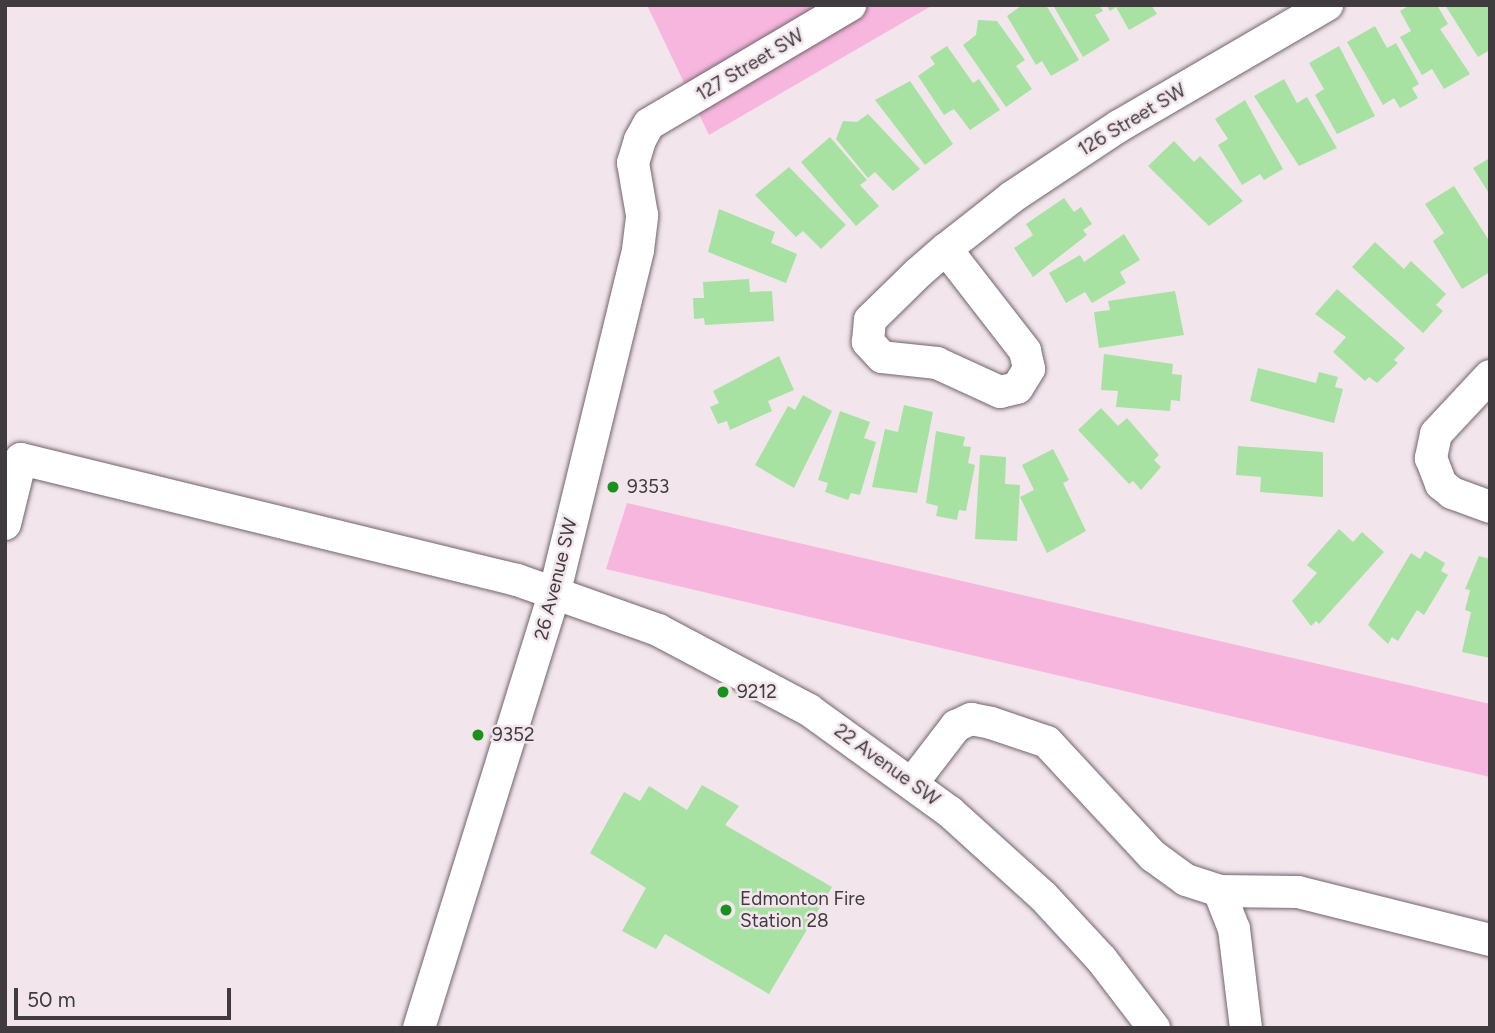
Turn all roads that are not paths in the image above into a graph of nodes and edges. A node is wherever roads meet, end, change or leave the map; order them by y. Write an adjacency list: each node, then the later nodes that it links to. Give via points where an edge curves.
1 (850, 5): 3 (street, 127 Street SW)
2 (1327, 5): 4 (street, 126 Street SW, via 1119,126 1012,197)
3 (649, 124): 8 (street, 26 Avenue SW, via 633,163 642,215 638,250)
4 (946, 249): 4 (street, 126 Street SW, via 870,320 868,342 882,357 937,363 1000,392 1017,388 1029,369 1025,351)
5 (1490, 376): 6 (street, via 1436,435 1431,458 1441,484)
6 (1490, 507)
7 (5, 524): 8 (street, 22 Avenue SW, via 21,459)
8 (555, 591): 9 (street, 22 Avenue SW, via 657,630 777,692); 12 (street, 26 Avenue SW)
9 (913, 782): 10 (street, via 956,726 971,719 1047,742 1153,856 1186,880); 13 (street, 22 Avenue SW, via 1043,896 1102,960)
10 (1219, 891): 11 (street, via 1298,892); 14 (street, via 1234,929)
11 (1490, 940)
12 (419, 1028)
13 (1154, 1028)
14 (1246, 1028)

